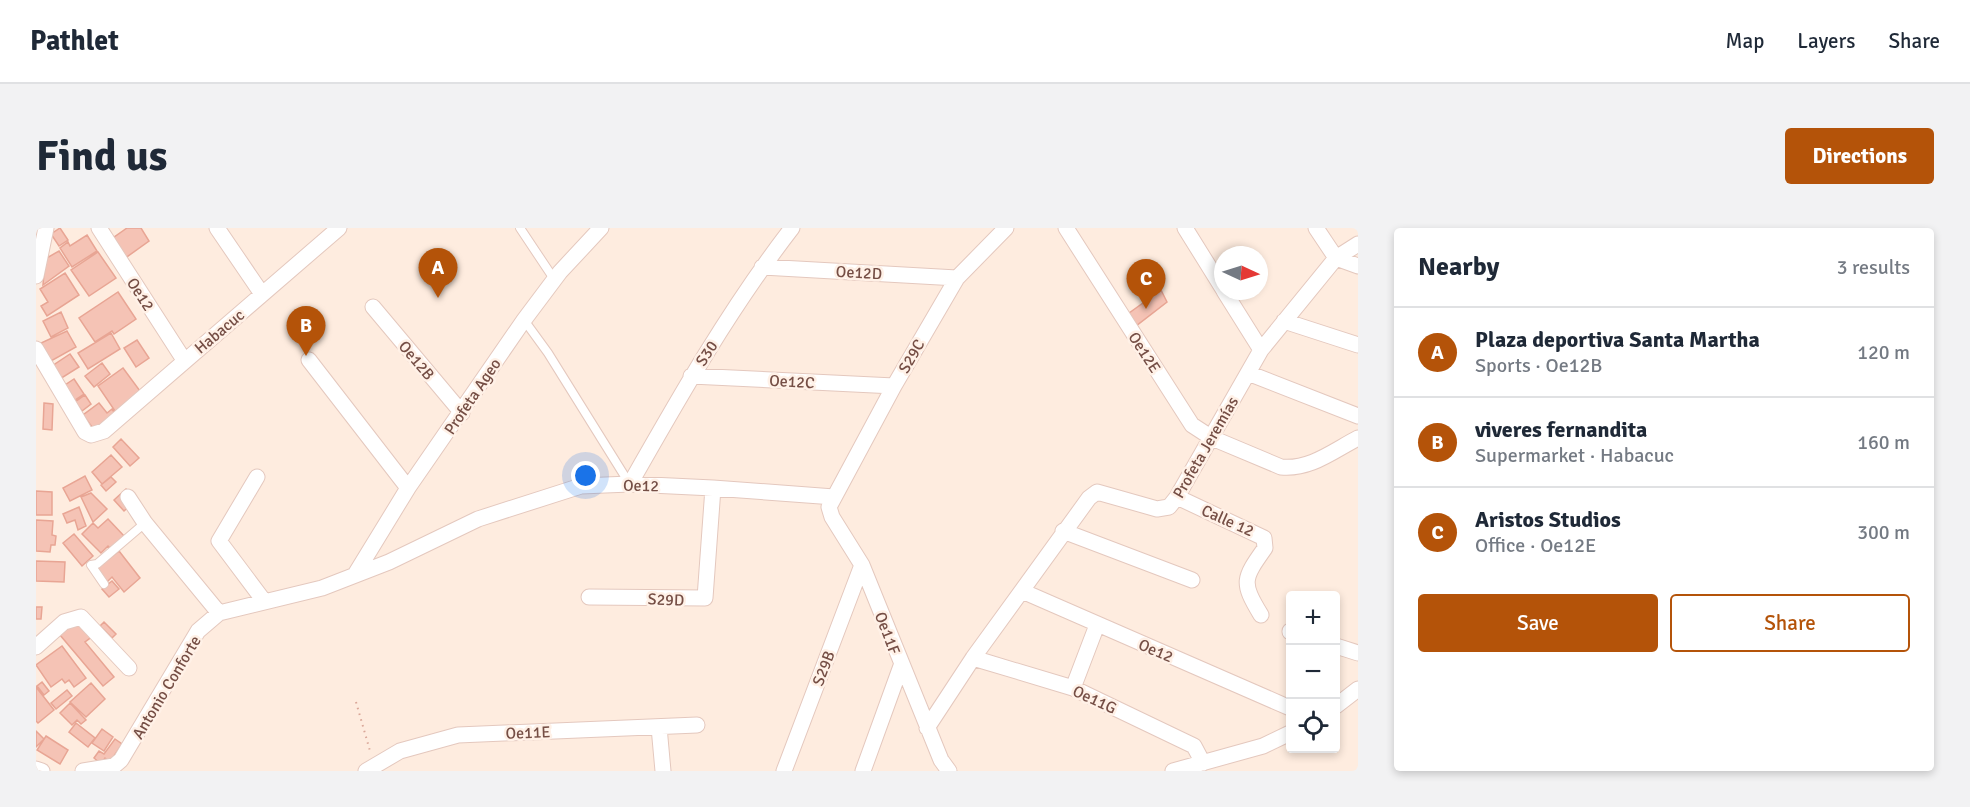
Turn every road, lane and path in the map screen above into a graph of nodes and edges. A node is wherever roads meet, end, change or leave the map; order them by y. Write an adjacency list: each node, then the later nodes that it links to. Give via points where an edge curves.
1 (46, 228): 17 (street)
2 (99, 228): 28 (street, Oe12)
3 (217, 228): 20 (street)
4 (339, 228): 20 (street, Habacuc)
5 (520, 228): 19 (lane)
6 (602, 228): 19 (street, Profeta Ageo)
7 (792, 228): 15 (street, S30)
8 (1006, 228): 18 (street, S29C)
9 (1066, 228): 35 (street, Oe12E, via 1192,425)
10 (1185, 228): 16 (street)
11 (1316, 228): 13 (street)
12 (1358, 244): 13 (street, Profeta Jeremías)
13 (1336, 258): 14 (street); 24 (street, Profeta Jeremías)
14 (1358, 266)
15 (762, 267): 18 (street, Oe12D); 31 (street, S30)
16 (1214, 275)
17 (36, 276)
18 (957, 278): 32 (street, S29C)
19 (554, 279): 23 (street, Profeta Ageo)
20 (262, 294): 28 (street, Habacuc)
21 (1229, 300): 27 (street)
22 (373, 307): 33 (street, Oe12B)
23 (524, 320): 33 (street, Profeta Ageo); 38 (lane)
24 (1284, 321): 25 (street); 27 (street, Profeta Jeremías)
25 (1358, 345)
26 (36, 350): 28 (street, Habacuc, via 85,432 91,435 109,429)
27 (1261, 350): 30 (street, Profeta Jeremías)
28 (184, 360)
29 (309, 360): 39 (street)
30 (1248, 373): 34 (street); 35 (street, Profeta Jeremías)
31 (691, 376): 32 (street, Oe12C); 38 (street, S30)
32 (894, 386): 42 (street, S29C)
33 (462, 413): 39 (street, Profeta Ageo)
34 (1358, 416)
35 (1212, 438): 36 (street, Oe12E, via 1281,467 1294,468 1308,465); 43 (street, Profeta Jeremías)
36 (1358, 438)
37 (257, 477): 52 (street, via 219,541)
38 (630, 484): 40 (street, Oe12); 47 (street, Oe12, via 561,491 478,519)
39 (408, 488): 47 (street, Profeta Ageo)
40 (712, 488): 42 (street, Oe12); 51 (street, S29D, via 705,598)
41 (128, 497): 44 (street)
42 (834, 497): 46 (street, Oe11F, via 829,512)
43 (1177, 497): 45 (street, Profeta Jeremías, via 1169,507 1157,509 1097,492); 54 (street, Calle 12, via 1264,538 1265,548 1248,573 1246,583)
44 (145, 523): 49 (lane, via 98,564 91,565); 53 (street)
45 (1063, 531): 48 (street); 50 (street, Profeta Jeremías)
46 (862, 565): 60 (street, Oe11F); 77 (street, S29B)
47 (356, 573): 52 (street, Antonio Conforte, via 322,588)
48 (1192, 580)
49 (104, 584)
50 (1022, 591): 55 (street, Oe12); 59 (street, Profeta Jeremías)
51 (589, 597)
52 (264, 601): 53 (street, Antonio Conforte)
53 (219, 613): 75 (street, Antonio Conforte, via 198,631 121,760 114,766)
54 (1261, 615)
55 (1097, 625): 62 (street); 66 (street, Oe12)
56 (36, 647): 61 (street, via 64,622 81,617)
57 (1340, 648): 58 (street)
58 (1358, 653)
59 (973, 658): 62 (street, Oe11G); 69 (street, Profeta Jeremías)
60 (901, 666): 69 (street, Oe11F); 78 (street)
61 (129, 668)
62 (1073, 688): 71 (street, Oe11G, via 1194,746)
63 (1358, 689): 65 (street)
64 (356, 702): 72 (path)
65 (1340, 702)
66 (1286, 706)
67 (697, 725): 68 (street, Oe11E)
68 (659, 727): 72 (street, Oe11E, via 458,735 400,751); 76 (street)
69 (927, 728): 79 (street, Oe11F)
70 (1286, 735): 71 (street, via 1263,746)
71 (1203, 763): 80 (street)
72 (370, 768)
73 (36, 769): 74 (street)
74 (42, 771)
75 (83, 771)
76 (663, 771)
77 (784, 771)
78 (863, 771)
79 (949, 771)
80 (1173, 771)

